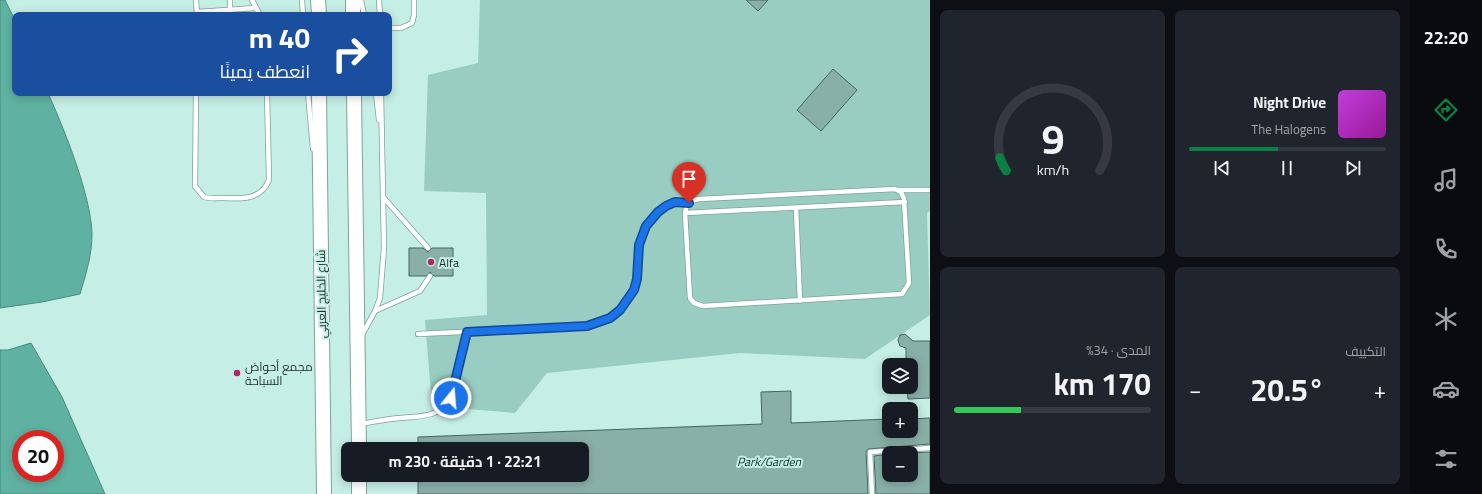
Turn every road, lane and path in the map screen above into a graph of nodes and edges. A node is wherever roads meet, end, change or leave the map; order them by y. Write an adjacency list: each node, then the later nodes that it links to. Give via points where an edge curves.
1 (196, 0): 12 (lane)
2 (230, 0): 11 (lane)
3 (252, 0): 10 (lane)
4 (302, 0): 15 (lane)
5 (318, 0): 16 (main road)
6 (353, 0): 17 (main road)
7 (361, 0): 18 (lane)
8 (379, 0): 19 (lane)
9 (414, 0): 20 (lane, via 412,23 401,28)
10 (256, 8): 11 (lane); 14 (lane)
11 (230, 10): 13 (lane)
12 (197, 12)
13 (208, 12)
14 (258, 12)
15 (303, 12)
16 (319, 12)
17 (353, 12)
18 (363, 12)
19 (380, 12)
20 (392, 28)
21 (196, 96): 22 (lane, via 196,188 206,198 230,199 255,196 263,191 269,180)
22 (267, 96)
23 (308, 96): 32 (lane)
24 (319, 96): 32 (main road, شارع الخليج العربي)
25 (354, 96): 43 (main road)
26 (376, 96): 28 (lane)
27 (381, 96): 28 (lane)
28 (382, 145): 31 (lane)
29 (898, 190): 30 (lane); 33 (lane); 34 (lane, via 699,199)
30 (930, 190)
31 (383, 197): 37 (lane); 40 (lane, via 384,248 380,298)
32 (320, 198): 48 (main road, شارع الخليج العربي)
33 (905, 202): 35 (lane); 39 (lane, via 909,283 906,291 898,296)
34 (689, 203): 36 (lane); 41 (lane, via 675,202 666,206 646,226 639,245 634,290 620,310 610,318 587,326)
35 (796, 208): 36 (lane); 39 (lane)
36 (685, 213): 39 (lane, via 690,295 694,303 702,306)
37 (428, 248)
38 (430, 276): 40 (lane, via 420,291)
39 (800, 301)
40 (375, 311): 43 (lane)
41 (467, 332): 42 (lane); 44 (lane, via 456,383 451,398 443,408 420,418)
42 (418, 334)
43 (358, 342): 44 (main road)
44 (359, 424): 45 (main road)
45 (359, 442)
46 (930, 448): 50 (lane, via 870,452)
47 (359, 482): 49 (main road)
48 (324, 494)
49 (359, 494)
50 (872, 494)

